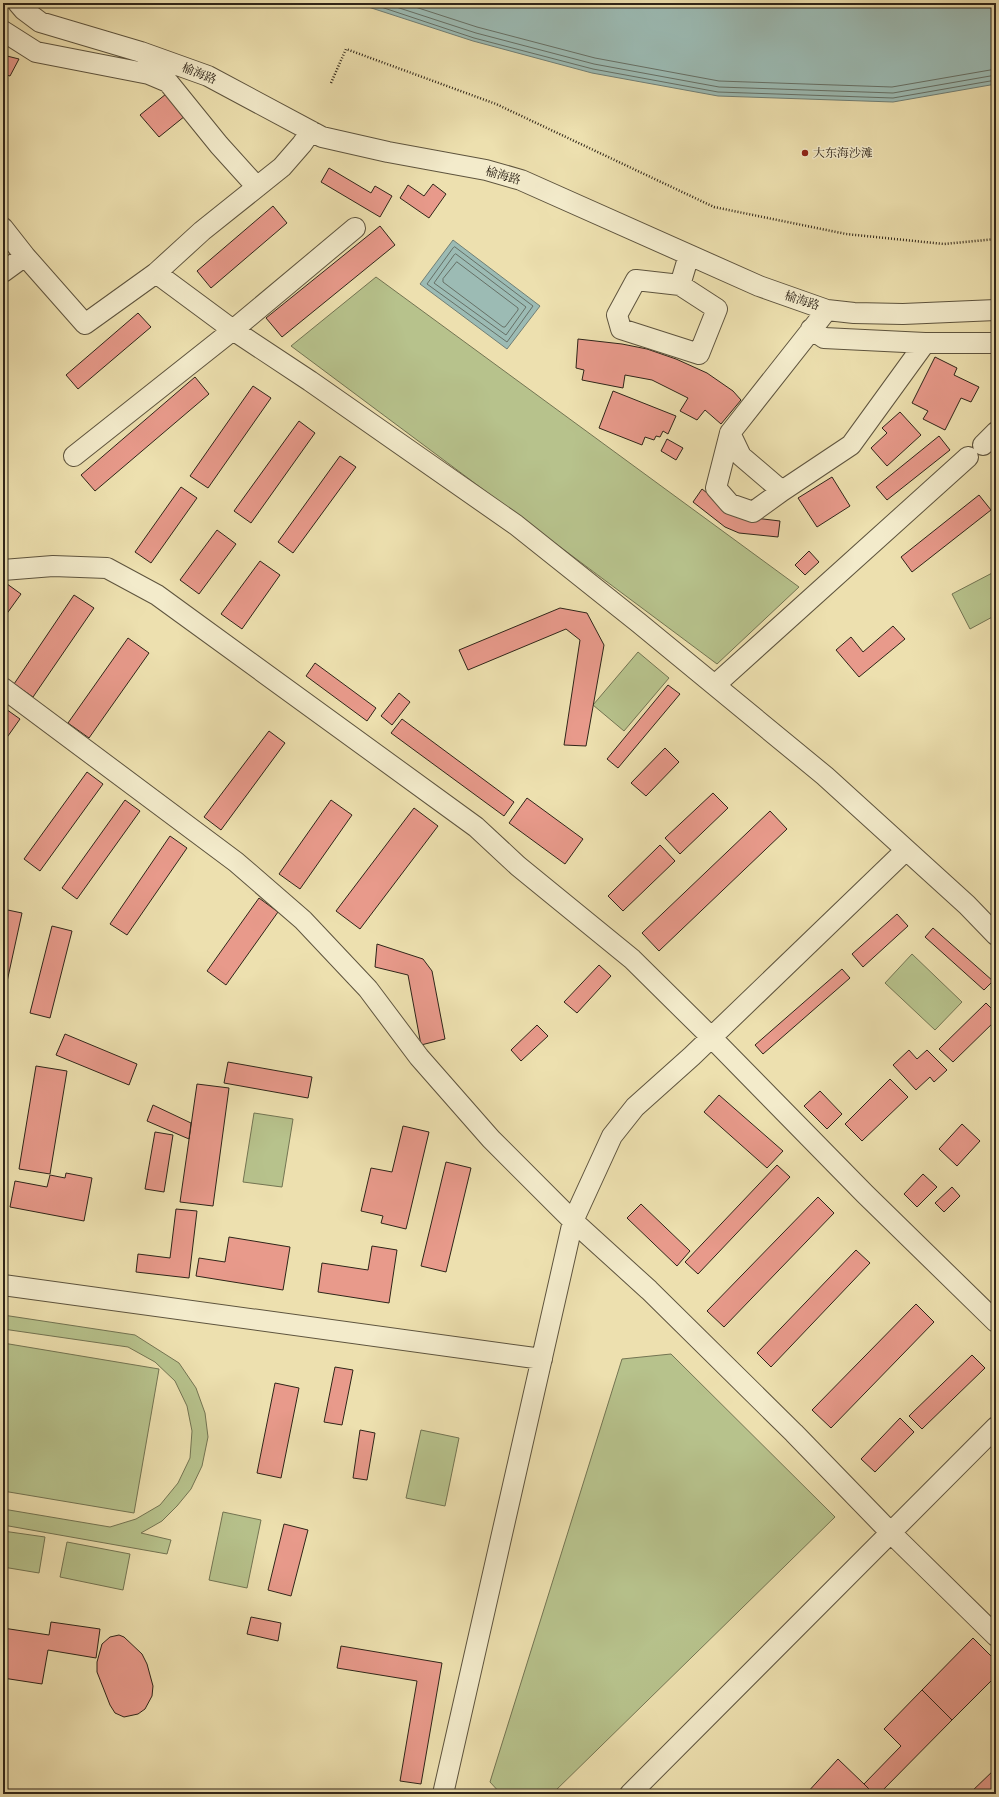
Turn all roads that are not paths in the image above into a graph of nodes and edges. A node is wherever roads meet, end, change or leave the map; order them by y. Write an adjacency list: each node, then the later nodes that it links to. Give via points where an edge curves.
1 (18, 3): 3 (street, 榆海路, via 40,22 141,52 208,76)
2 (3, 31): 4 (street, via 36,52 148,74 168,82)
3 (311, 131): 4 (street, via 282,167); 7 (street, 榆海路, via 322,137 486,170 521,180)
4 (257, 187): 10 (street, via 202,231)
5 (3, 228): 8 (street)
6 (355, 228): 15 (street)
7 (689, 255): 11 (street); 12 (street, 榆海路, via 759,286)
8 (25, 256): 9 (street); 10 (street, via 85,324)
9 (3, 272)
10 (156, 273): 15 (street)
11 (680, 285): 11 (street, via 636,280 617,315 621,329 698,354 717,309)
12 (827, 310): 13 (street, 榆海路, via 903,314); 14 (street)
13 (996, 310)
14 (811, 329): 16 (street, via 824,338); 18 (street)
15 (233, 330): 20 (street); 23 (street, via 516,525)
16 (925, 343): 17 (street); 21 (street, via 851,446)
17 (996, 343)
18 (730, 433): 21 (street, via 741,456); 21 (street, via 716,488 730,504 753,512)
19 (982, 445): 23 (street)
20 (74, 456)
21 (782, 491)
22 (3, 570): 27 (street, via 53,566 107,568 157,594 476,827 518,866 632,959)
23 (715, 685): 25 (street, via 825,776)
24 (3, 688): 28 (street, via 236,862 303,920 368,989 419,1057 491,1139)
25 (906, 850): 26 (street); 27 (street)
26 (996, 935)
27 (712, 1038): 28 (street, via 635,1107 612,1136); 30 (street, via 864,1194)
28 (573, 1221): 31 (street); 33 (street, via 649,1290)
29 (3, 1285): 31 (street)
30 (996, 1322)
31 (542, 1359): 35 (street)
32 (996, 1427): 33 (street)
33 (891, 1533): 34 (street); 36 (street)
34 (996, 1636)
35 (443, 1794)
36 (630, 1794)

